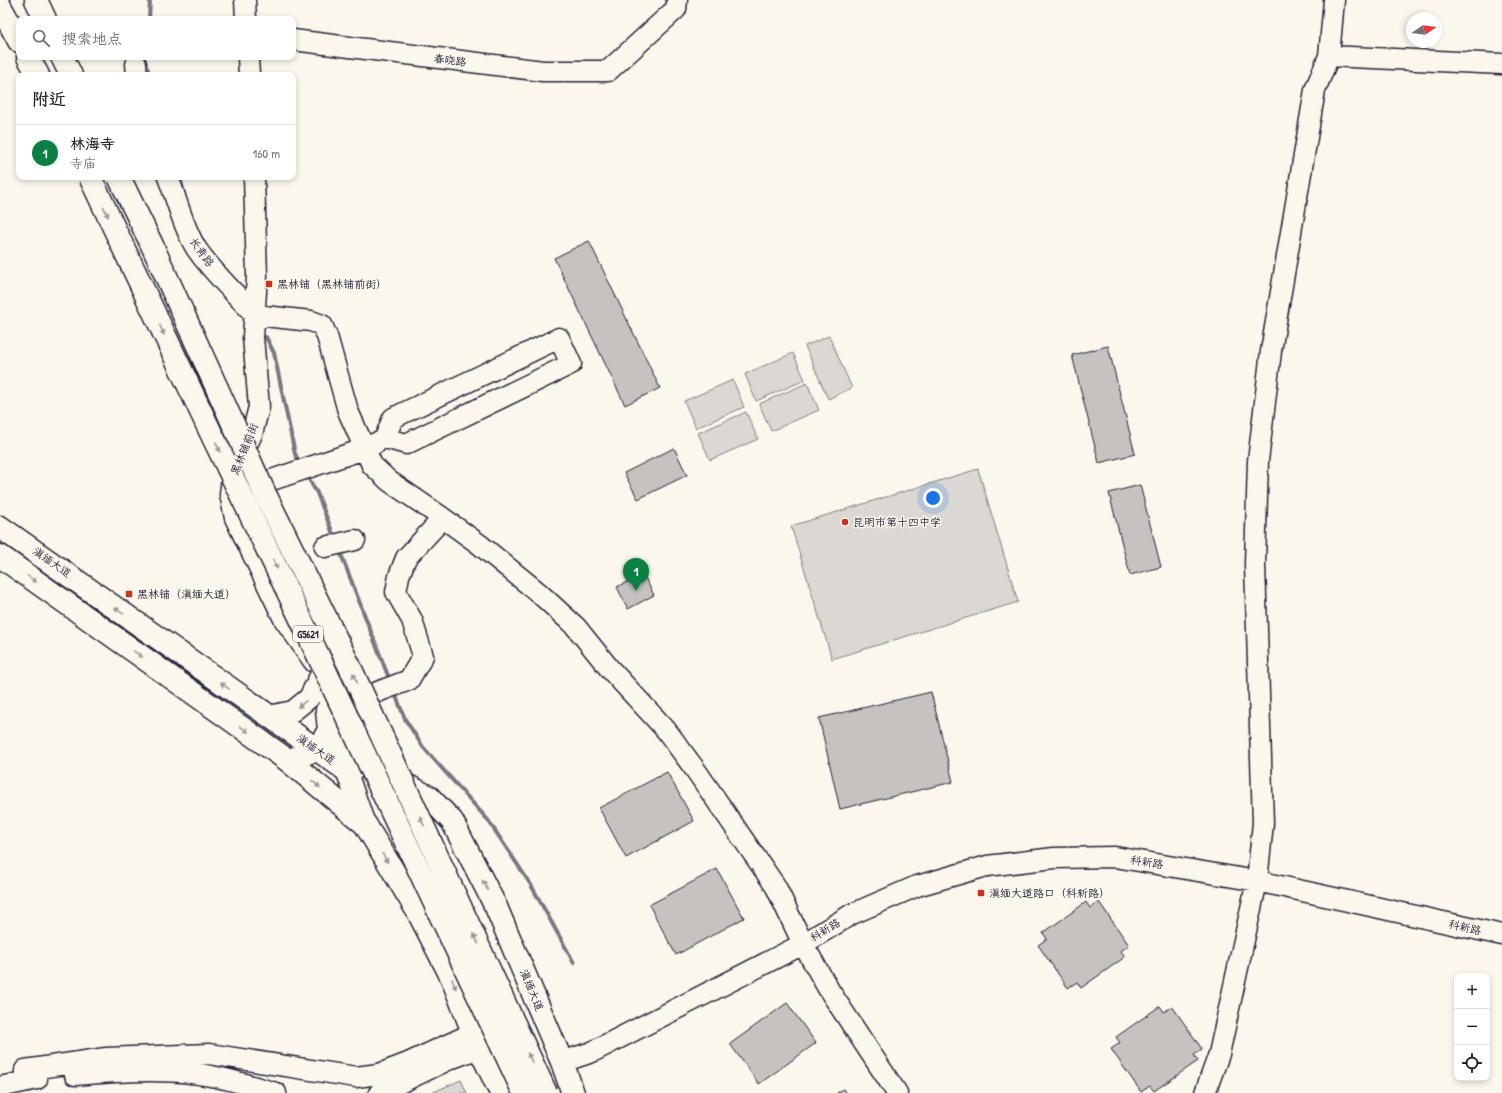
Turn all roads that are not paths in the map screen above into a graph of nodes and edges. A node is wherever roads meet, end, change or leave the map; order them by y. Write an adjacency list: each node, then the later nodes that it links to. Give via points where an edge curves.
1 (12, 0): 8 (main road)
2 (36, 0): 9 (main road)
3 (52, 0): 10 (main road)
4 (245, 0): 11 (street)
5 (677, 0): 13 (street, 春晓路, via 676,9 608,70 543,71)
6 (1334, 0): 14 (street)
7 (0, 6): 12 (main road)
8 (19, 16)
9 (44, 16)
10 (58, 16)
11 (246, 16)
12 (16, 35)
13 (296, 40)
14 (1329, 56): 20 (street); 47 (street, via 1314,97 1271,351 1258,461 1255,565 1263,823)
15 (30, 60): 21 (main road)
16 (38, 60): 22 (main road)
17 (64, 60): 23 (main road)
18 (72, 60): 24 (main road)
19 (248, 60): 25 (street)
20 (1502, 64)
21 (36, 72)
22 (43, 72)
23 (70, 72)
24 (76, 72)
25 (249, 72)
26 (91, 180): 58 (main road, G5621, one-way to 58, bridge)
27 (120, 180): 59 (main road, G5621, one-way to 27, bridge, via 366,702 265,494)
28 (169, 180): 30 (street, 长青路, via 197,249)
29 (254, 180): 30 (street, 黑林铺前街, via 257,276)
30 (255, 315): 32 (street, via 310,321 322,326 348,411); 33 (street, 黑林铺前街, via 253,337 259,407 252,434 232,476)
31 (386, 438): 31 (street, via 393,418 558,338 571,364 406,444); 32 (street)
32 (364, 449): 33 (street); 34 (street, via 372,464 389,481)
33 (230, 494): 39 (street, 黑林铺前街, via 235,518 284,619)
34 (443, 518): 40 (street, via 406,558 396,592 412,620 423,656 409,680); 49 (street, via 540,593 576,628 666,730 776,887)
35 (0, 527): 41 (main road, 滇缅大道, one-way to 35)
36 (355, 540): 37 (street)
37 (325, 548)
38 (0, 556): 43 (main road, one-way to 43)
39 (321, 674): 40 (street); 41 (street, one-way to 41, via 310,698 293,711); 42 (street, via 328,730); 45 (street)
40 (338, 711): 44 (street)
41 (269, 716): 42 (main road, 滇缅大道)
42 (316, 749): 43 (street, via 308,754); 45 (main road, 滇缅大道)
43 (286, 759): 46 (main road, one-way to 46)
44 (367, 764): 45 (main road, 滇缅大道); 52 (main road, 滇缅大道, one-way to 44, via 496,907 452,821 429,797)
45 (346, 770): 46 (street)
46 (365, 824): 51 (main road, one-way to 51, via 418,912 452,978)
47 (1255, 886): 48 (street, 科新路); 49 (street, 科新路, via 1115,857 1054,858 987,866 917,886 852,914); 50 (street, 科新路); 62 (street, via 1219,1054)
48 (1502, 936)
49 (803, 944): 52 (street, 科新路, via 592,1052); 61 (street, via 829,990)
50 (1502, 947)
51 (476, 1041): 53 (street, via 379,1074 356,1077 209,1054 106,1058); 56 (street, via 450,1059); 57 (main road)
52 (562, 1062): 60 (main road, 滇缅大道)
53 (70, 1070): 54 (street); 55 (street, via 191,1073)
54 (0, 1087)
55 (276, 1093)
56 (380, 1093)
57 (501, 1093)
58 (524, 1093)
59 (546, 1093)
60 (573, 1093)
61 (897, 1093)
62 (1205, 1093)

